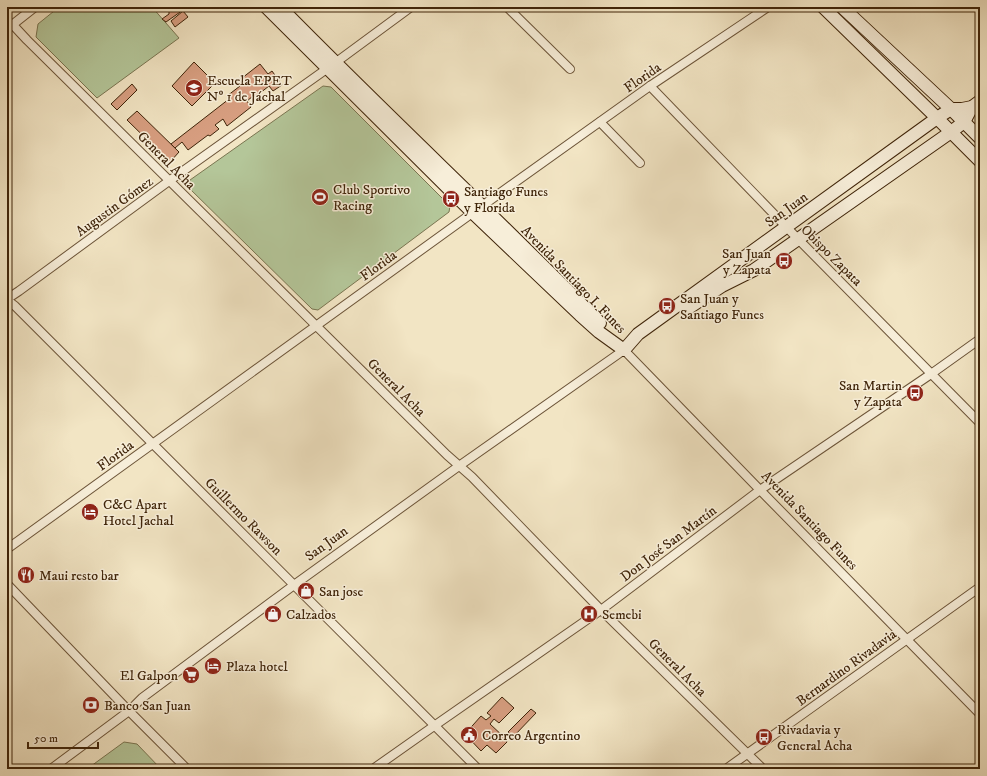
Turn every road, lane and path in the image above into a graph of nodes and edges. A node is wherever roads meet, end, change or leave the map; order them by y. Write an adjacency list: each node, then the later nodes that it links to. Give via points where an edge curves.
1 (35, 7): 9 (street)
2 (266, 7): 10 (main road, Avenida Santiago I. Funes)
3 (280, 7): 10 (main road, Avenida Santiago I. Funes)
4 (411, 7): 10 (street, Augustin Gómez)
5 (507, 7): 11 (street)
6 (768, 7): 12 (street, Florida)
7 (823, 7): 15 (main road)
8 (842, 7): 14 (main road)
9 (10, 27): 22 (street, General Acha)
10 (331, 66): 22 (street, Augustin Gómez); 23 (main road, Avenida Santiago I. Funes)
11 (570, 70)
12 (650, 86): 16 (street, Florida); 24 (street, Obispo Zapata)
13 (976, 104): 14 (main road, San Juan, via 962,109); 17 (main road, San Juan)
14 (951, 109): 15 (main road, San Juan); 17 (main road)
15 (938, 118): 18 (main road); 24 (main road, San Juan)
16 (600, 122): 21 (street); 23 (street, Florida)
17 (964, 122): 18 (main road, San Juan); 19 (main road)
18 (951, 132): 20 (main road); 25 (main road, San Juan)
19 (980, 138)
20 (980, 161)
21 (640, 163)
22 (169, 181): 26 (street, Augustin Gómez); 27 (street, General Acha)
23 (478, 209): 27 (street, Florida); 29 (main road, Avenida Santiago I. Funes, via 584,319)
24 (786, 227): 25 (street, Obispo Zapata); 29 (main road, San Juan)
25 (798, 239): 29 (main road, San Juan, via 754,270 722,286); 30 (street, Obispo Zapata)
26 (7, 299): 32 (street, Guillermo Rawson)
27 (316, 326): 32 (street, Florida); 33 (street, General Acha)
28 (980, 339): 30 (street, Don José San Martín)
29 (621, 348): 33 (street, San Juan); 34 (street, Avenida Santiago Funes)
30 (931, 374): 31 (street, Obispo Zapata); 34 (street, Don José San Martín)
31 (980, 423)
32 (153, 443): 35 (street, Florida); 37 (street, Guillermo Rawson)
33 (459, 466): 37 (street, San Juan); 39 (street, General Acha)
34 (760, 490): 39 (street, Don José San Martín); 40 (street, Avenida Santiago Funes)
35 (7, 549)
36 (7, 584): 41 (street)
37 (294, 585): 41 (street, San Juan, via 142,698); 43 (street, Guillermo Rawson)
38 (980, 587): 40 (street, Bernardino Rivadavia)
39 (601, 610): 43 (street, Don José San Martín); 44 (street, General Acha)
40 (906, 640): 42 (street, Avenida Santiago Funes); 44 (street, Bernardino Rivadavia)
41 (129, 711): 45 (street, San Juan); 46 (street)
42 (980, 714)
43 (434, 726): 47 (street, Don José San Martín); 48 (street, Guillermo Rawson)
44 (748, 754): 49 (street, Bernardino Rivadavia); 50 (street, General Acha)
45 (51, 769)
46 (187, 769)
47 (373, 769)
48 (478, 769)
49 (726, 769)
50 (762, 769)

